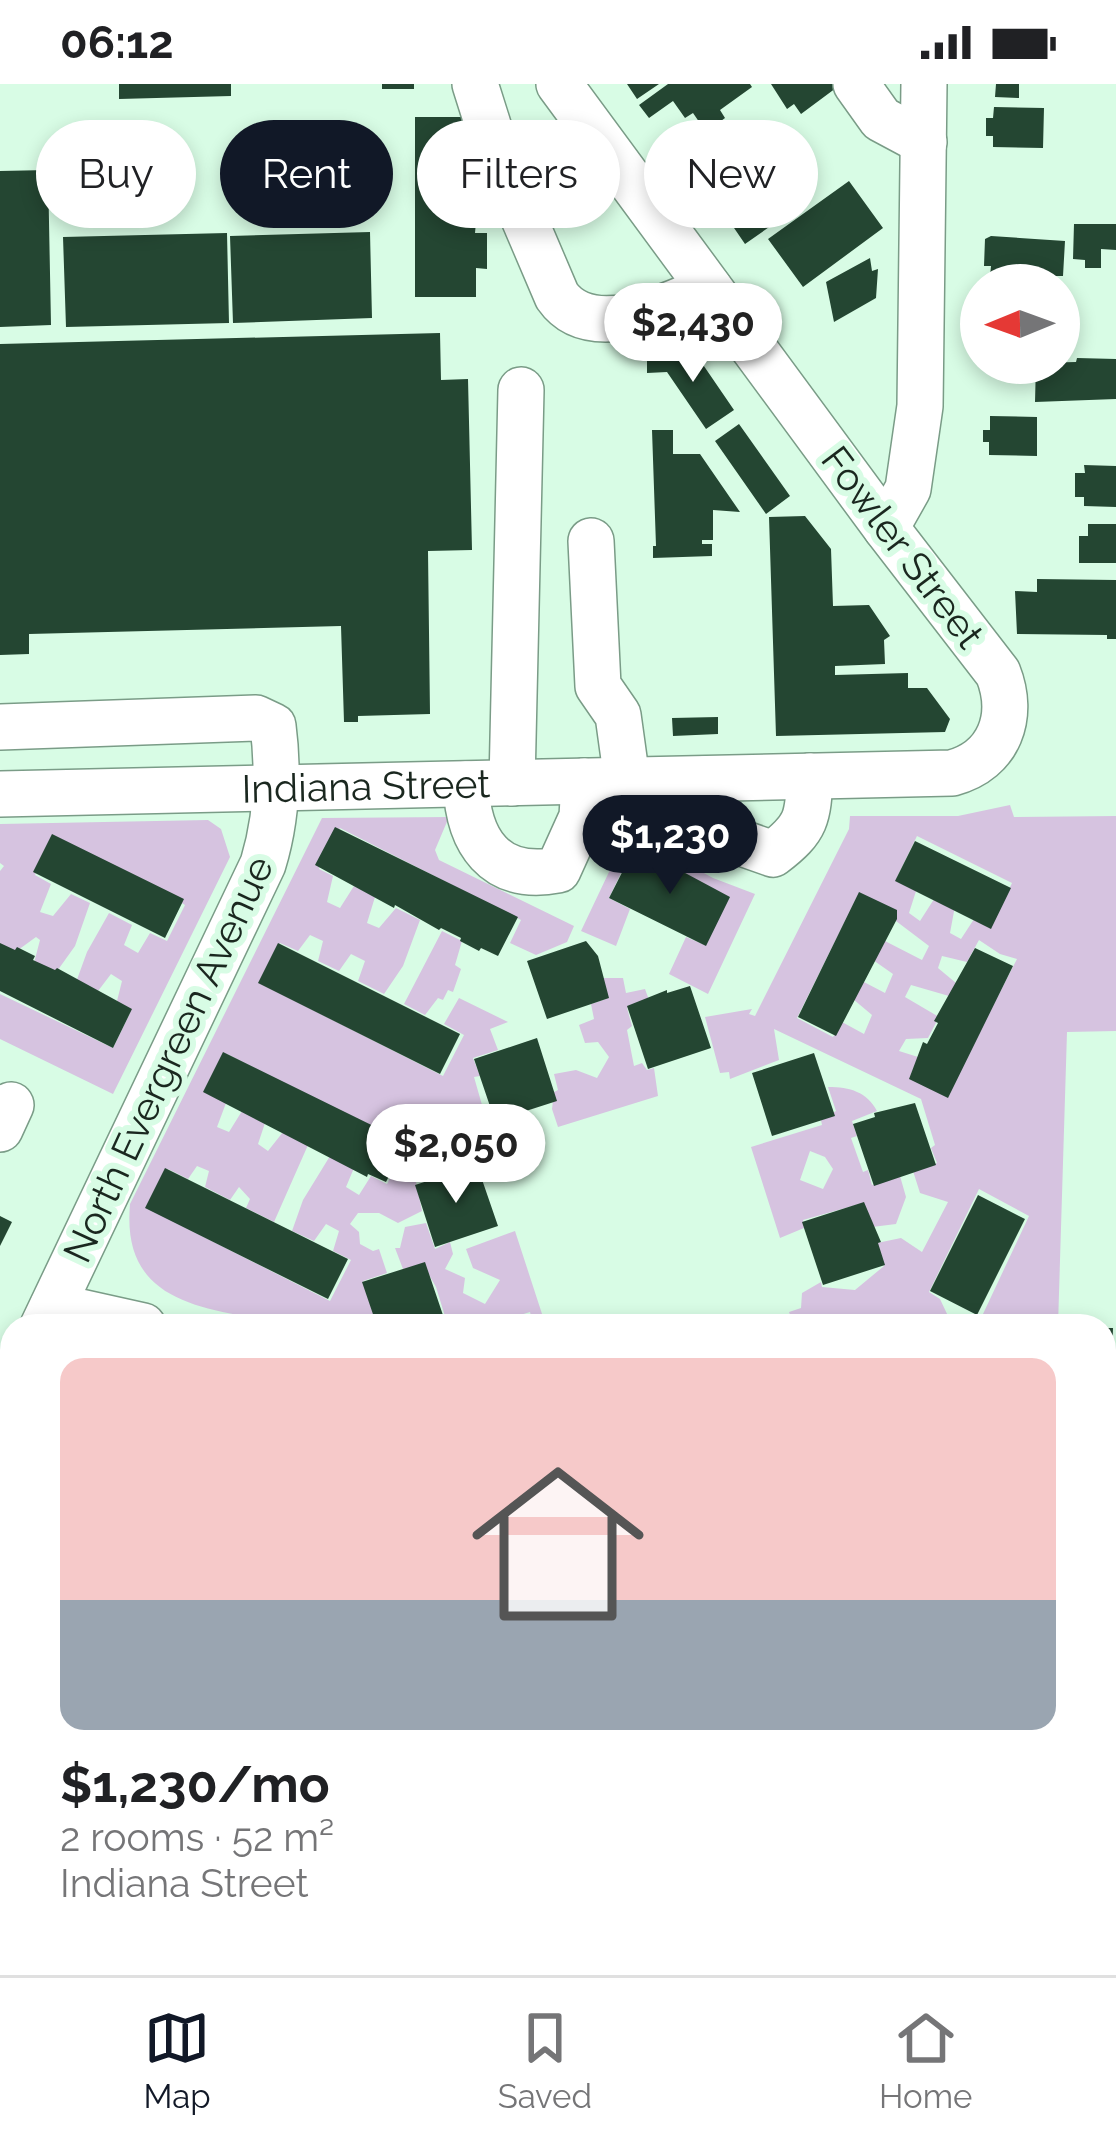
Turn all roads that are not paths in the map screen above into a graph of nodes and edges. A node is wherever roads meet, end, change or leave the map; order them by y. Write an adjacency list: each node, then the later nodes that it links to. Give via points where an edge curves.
1 (476, 84): 6 (street, via 499,160 568,311 640,316)
2 (559, 84): 6 (street, Fowler Street)
3 (856, 84): 5 (street, via 881,119)
4 (924, 84): 5 (street)
5 (924, 142): 8 (street, via 920,406 908,490)
6 (709, 288): 8 (street, Fowler Street)
7 (521, 390): 16 (street)
8 (886, 528): 12 (street, Fowler Street, via 998,673 1007,700)
9 (591, 541): 15 (street, via 598,686 618,715)
10 (94, 723): 11 (street); 18 (street, North Evergreen Avenue, via 256,718 273,725); 19 (street)
11 (0, 727)
12 (1003, 729): 13 (street, Indiana Street, via 980,761 952,773)
13 (810, 776): 14 (street, Indiana Street); 14 (street, via 808,816 773,854 722,836 704,816)
14 (705, 779): 15 (street, Indiana Street)
15 (606, 781): 16 (street, Indiana Street); 17 (street, via 558,870 539,874 494,858 478,842 467,820)
16 (512, 783): 17 (street, Indiana Street)
17 (466, 784): 18 (street, Indiana Street)
18 (276, 788): 19 (street, Indiana Street); 21 (street, North Evergreen Avenue, via 263,864)
19 (96, 791): 20 (street, Indiana Street)
20 (0, 794)
21 (49, 1314)

